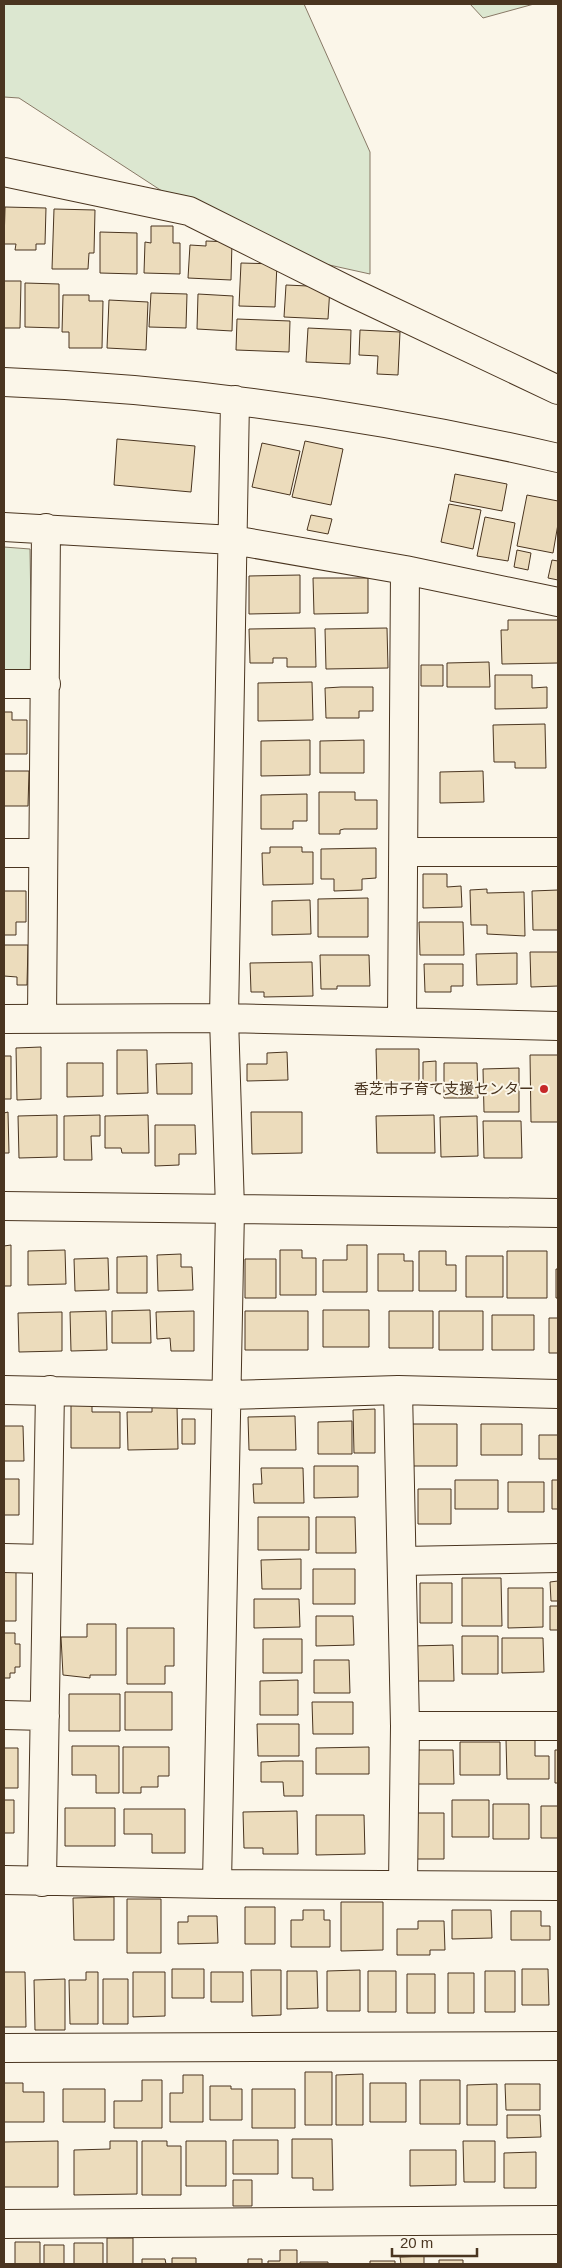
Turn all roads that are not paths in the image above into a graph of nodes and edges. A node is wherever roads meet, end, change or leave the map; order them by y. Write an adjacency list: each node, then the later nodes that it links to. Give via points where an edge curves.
1 (4, 172): 3 (street, via 189,212)
2 (4, 382): 4 (street, via 112,387)
3 (558, 390)
4 (235, 400): 5 (street, via 450,434); 8 (street)
5 (558, 458)
6 (4, 527): 7 (street)
7 (46, 528): 8 (street); 12 (street)
8 (233, 540): 9 (street); 17 (street)
9 (405, 570): 10 (street); 13 (street)
10 (558, 602)
11 (4, 684): 12 (street)
12 (46, 684): 16 (street)
13 (404, 852): 14 (street); 20 (street)
14 (558, 852)
15 (4, 853): 16 (street)
16 (42, 853): 19 (street)
17 (224, 1018): 19 (street); 20 (street); 23 (street)
18 (4, 1019): 19 (street)
19 (42, 1019)
20 (402, 1022): 21 (street)
21 (558, 1026)
22 (4, 1206): 23 (street)
23 (230, 1209): 24 (street); 29 (street)
24 (558, 1213)
25 (4, 1390): 26 (street)
26 (50, 1390): 29 (street); 32 (street)
27 (398, 1390): 28 (street); 29 (street); 33 (street)
28 (558, 1394)
29 (228, 1395): 40 (street)
30 (4, 1558): 32 (street)
31 (558, 1558): 33 (street)
32 (46, 1559): 35 (street)
33 (402, 1561): 36 (street)
34 (4, 1715): 35 (street)
35 (45, 1716): 39 (street)
36 (405, 1726): 37 (street); 41 (street)
37 (558, 1726)
38 (4, 1880): 39 (street)
39 (42, 1882): 40 (street)
40 (217, 1884): 41 (street)
41 (403, 1885): 42 (street)
42 (558, 1886)
43 (558, 2046): 44 (street)
44 (4, 2048)
45 (558, 2220): 46 (street)
46 (4, 2224)

